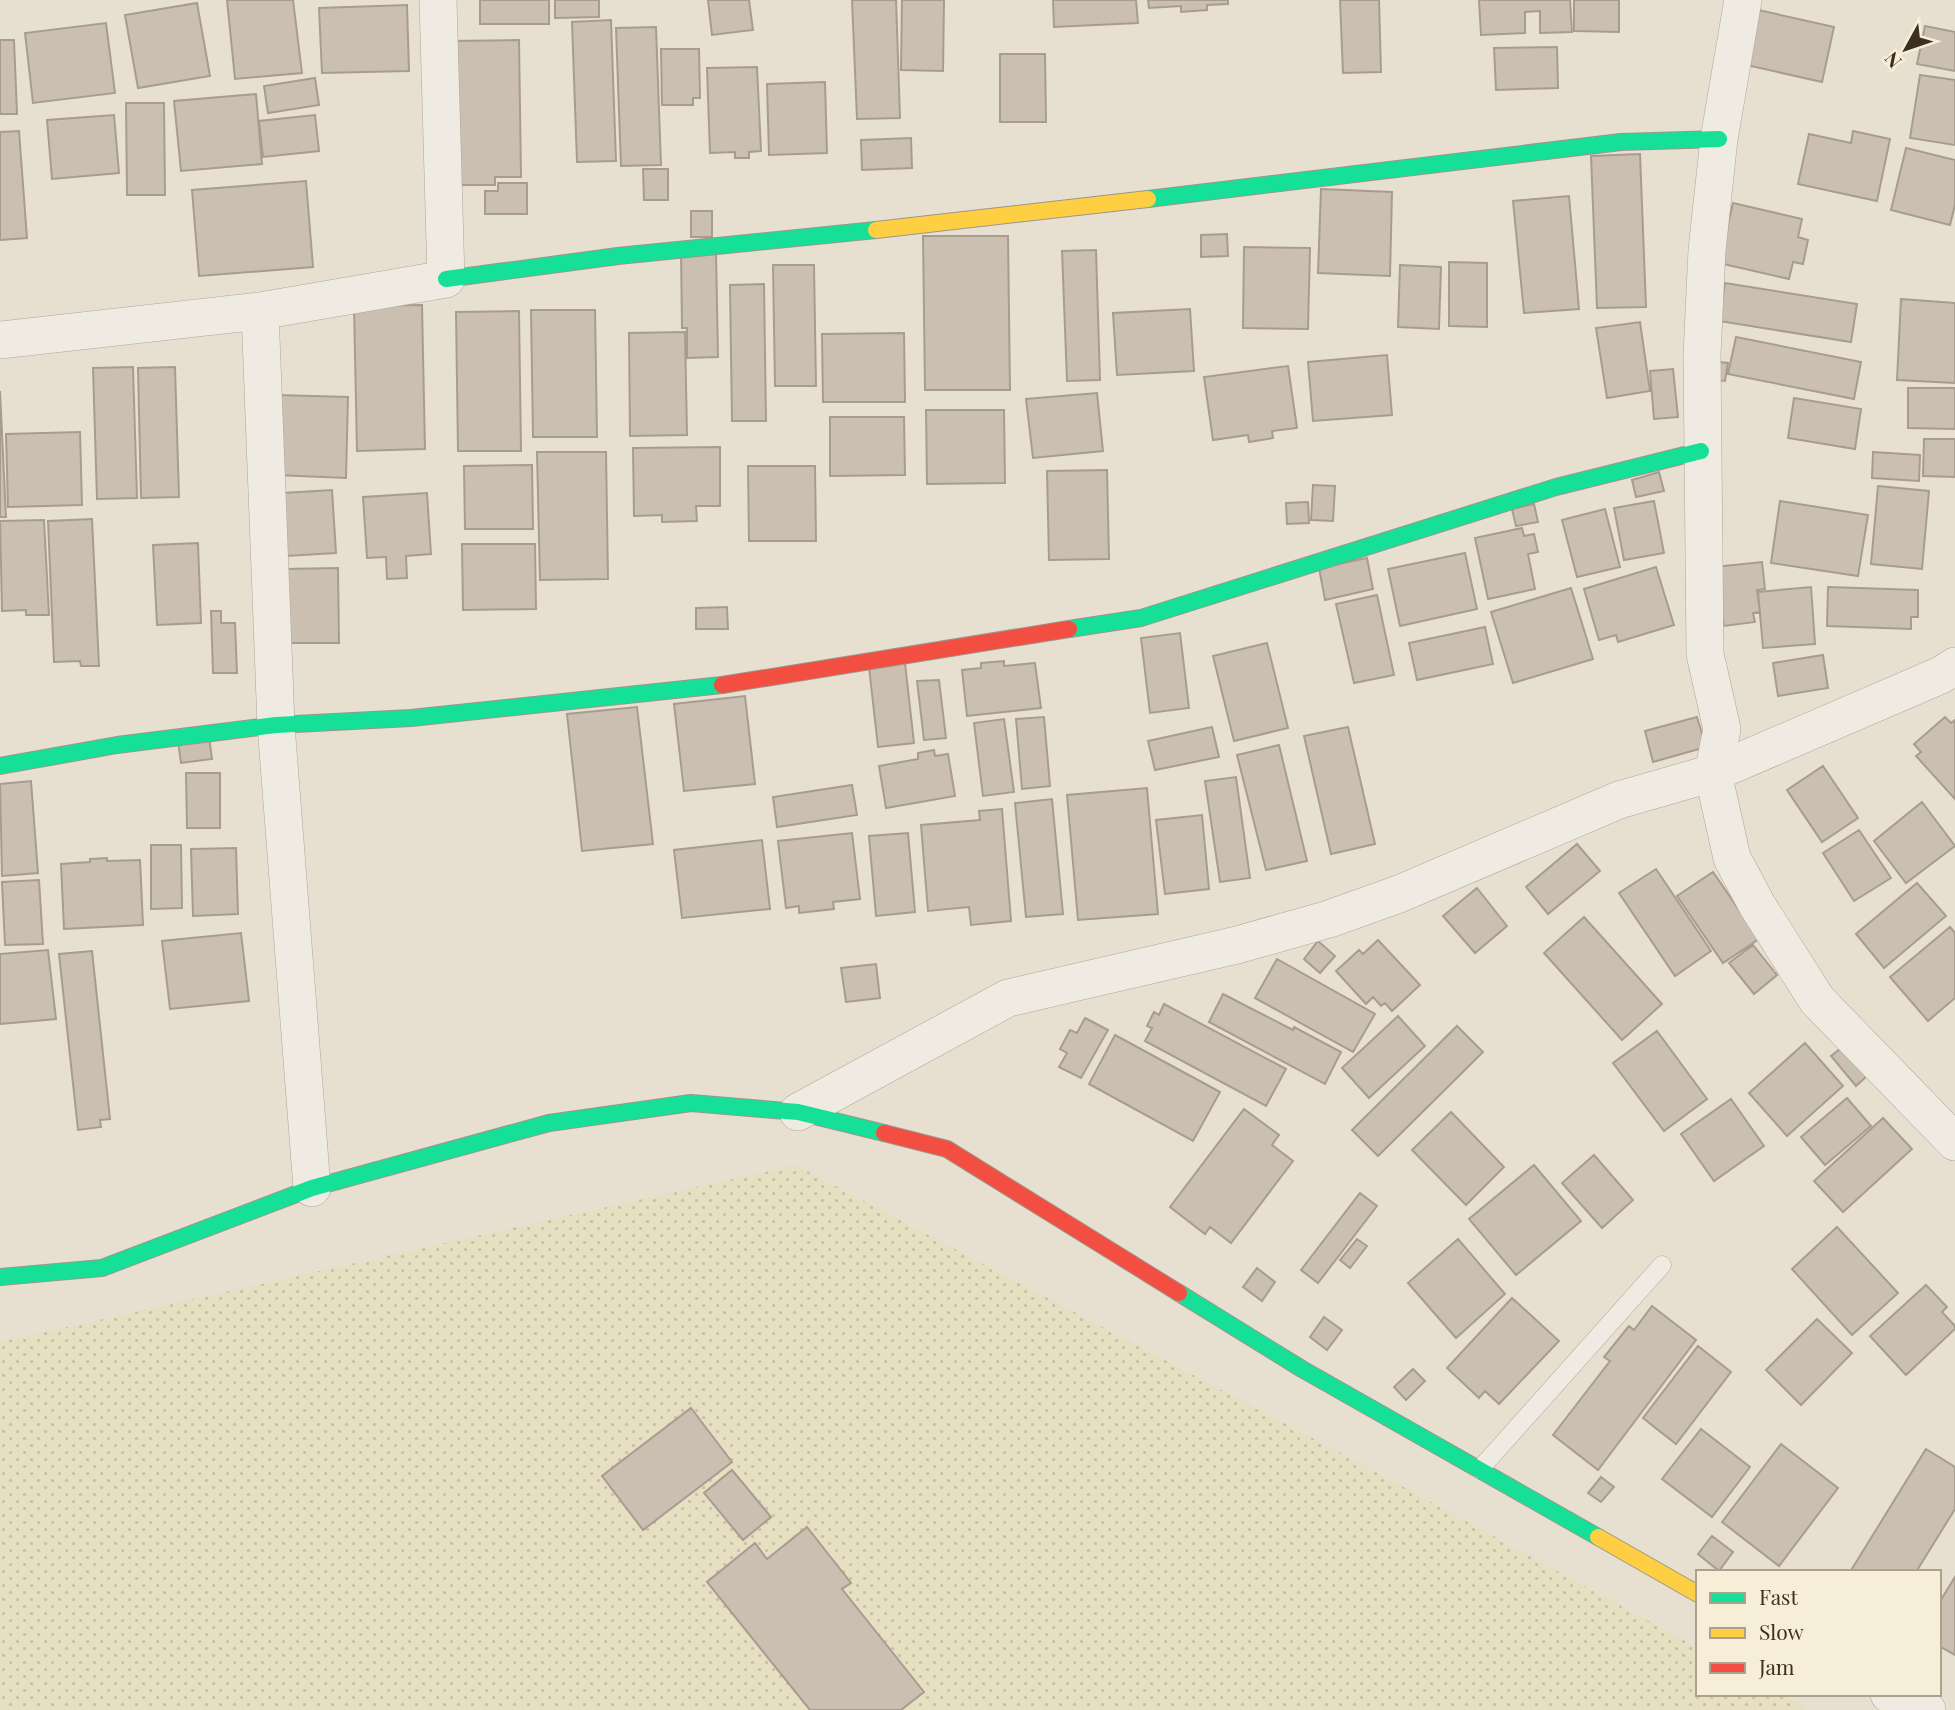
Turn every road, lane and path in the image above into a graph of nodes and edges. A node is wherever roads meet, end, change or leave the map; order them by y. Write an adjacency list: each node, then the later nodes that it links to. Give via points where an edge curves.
1 (438, 0): 4 (street)
2 (1744, 0): 3 (street)
3 (1719, 139): 4 (street, via 1622,142); 7 (street, via 1707,250)
4 (446, 279): 5 (street)
5 (260, 312): 6 (street); 9 (street)
6 (0, 340)
7 (1701, 451): 9 (street, via 1556,487 1141,618 702,689 411,718); 11 (street, via 1705,654 1721,729)
8 (1955, 666): 11 (street)
9 (276, 725): 10 (street, via 117,745); 14 (street)
10 (0, 766)
11 (1713, 773): 12 (street, via 1619,800 1329,919 1008,998); 13 (street, via 1732,858 1817,1000)
12 (799, 1112): 14 (street, via 691,1102 549,1123); 17 (street, via 947,1149 1302,1369)
13 (1955, 1142)
14 (312, 1188): 16 (street, via 102,1268)
15 (1662, 1265): 17 (lane)
16 (0, 1277)
17 (1480, 1469): 18 (street)
18 (1696, 1593)
19 (1894, 1696): 20 (street)
20 (1927, 1710)

